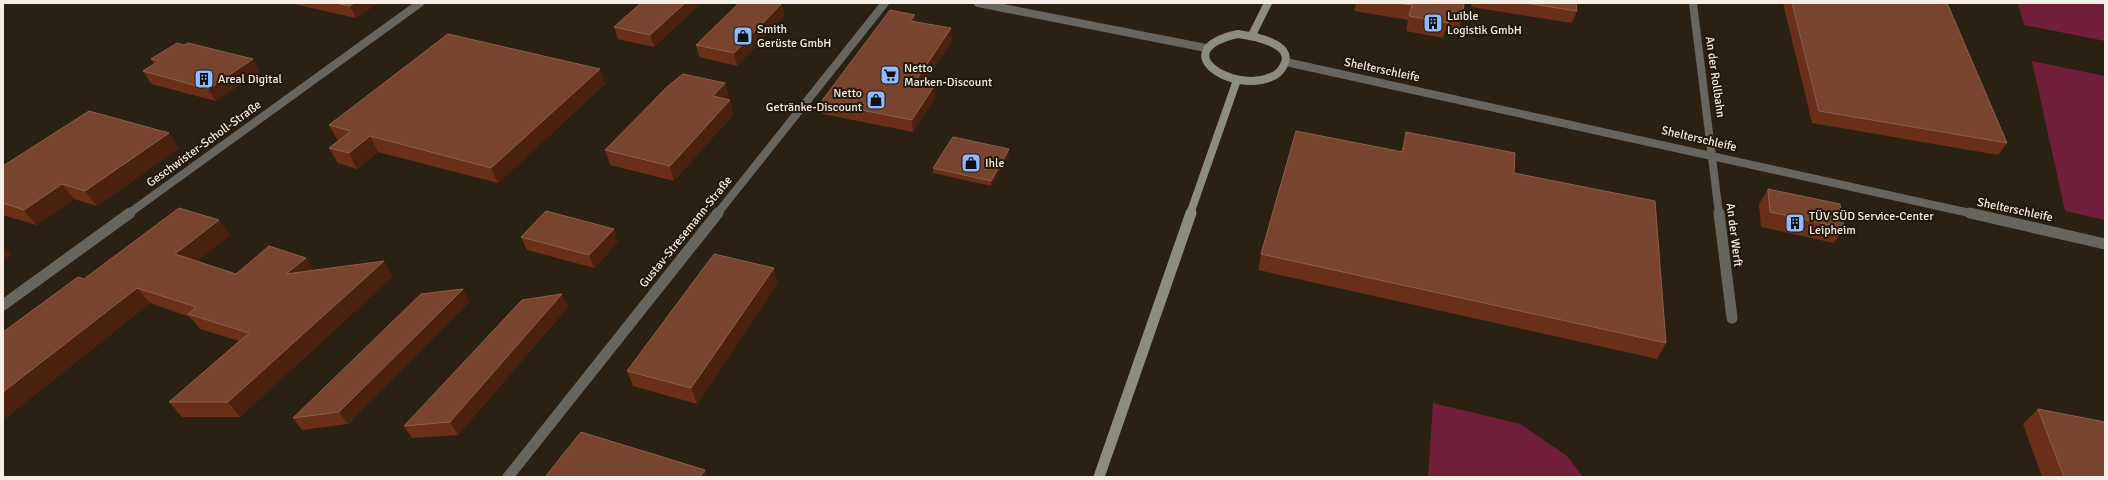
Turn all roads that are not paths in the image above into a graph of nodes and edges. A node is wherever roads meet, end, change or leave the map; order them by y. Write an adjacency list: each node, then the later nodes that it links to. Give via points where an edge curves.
1 (420, 3): 12 (street, Geschwister-Scholl-Straße)
2 (885, 3): 14 (street, Gustav-Stresemann-Straße)
3 (978, 3): 7 (street)
4 (1268, 3): 6 (main road)
5 (1693, 3): 10 (street, An der Rollbahn)
6 (1252, 35): 7 (main road, via 1224,36); 8 (main road, via 1277,46 1284,54)
7 (1206, 48): 9 (main road, via 1204,56 1207,64 1214,71)
8 (1286, 62): 9 (main road, via 1281,71 1270,78 1254,81); 10 (street, Shelterschleife)
9 (1237, 80): 15 (main road)
10 (1714, 155): 11 (street, Shelterschleife, via 1805,178); 13 (street, An der Werft, via 1714,176)
11 (2105, 244)
12 (3, 304)
13 (1732, 318)
14 (508, 477)
15 (1099, 477)

